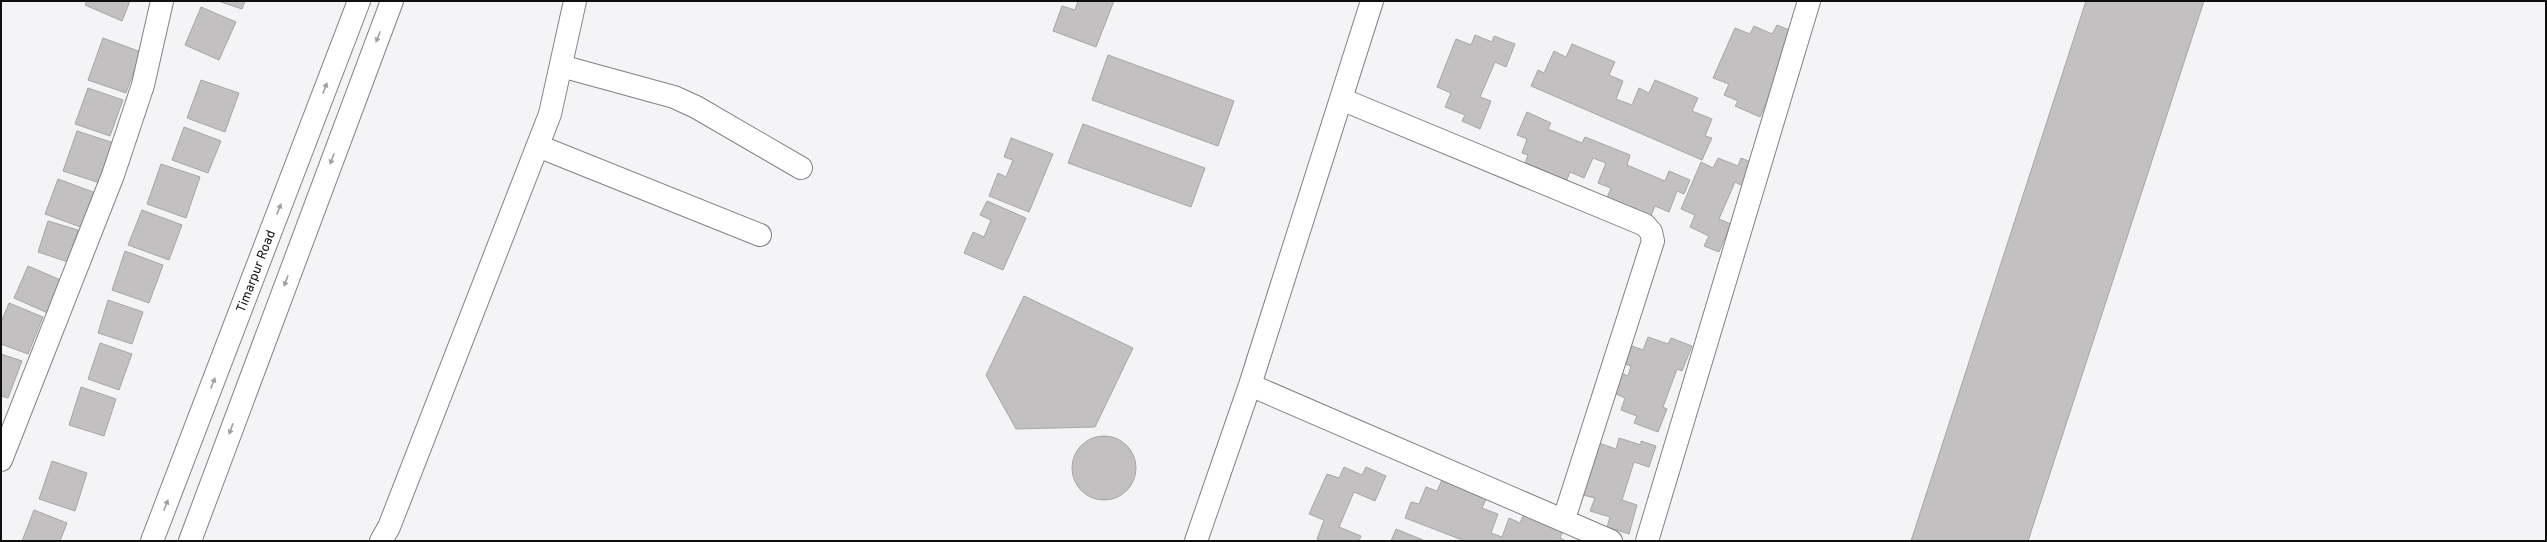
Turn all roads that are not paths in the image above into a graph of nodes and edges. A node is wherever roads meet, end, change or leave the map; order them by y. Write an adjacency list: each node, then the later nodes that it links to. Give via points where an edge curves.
1 (162, 1): 13 (street, via 143,85 113,175)
2 (359, 1): 15 (street, Timarpur Road, one-way to 2)
3 (392, 1): 16 (street, one-way to 16)
4 (575, 1): 7 (street)
5 (1372, 1): 8 (street)
6 (1809, 1): 20 (street)
7 (560, 66): 9 (street, via 550,114); 10 (street, via 674,97 696,107)
8 (1341, 99): 12 (street); 14 (street, via 1645,225 1651,232 1653,241)
9 (538, 146): 11 (street); 17 (street, via 389,527)
10 (800, 168)
11 (760, 235)
12 (1250, 385): 14 (street); 18 (street)
13 (1, 460)
14 (1564, 520): 19 (street)
15 (152, 541)
16 (190, 541)
17 (381, 541)
18 (1196, 541)
19 (1611, 541)
20 (1646, 541)

